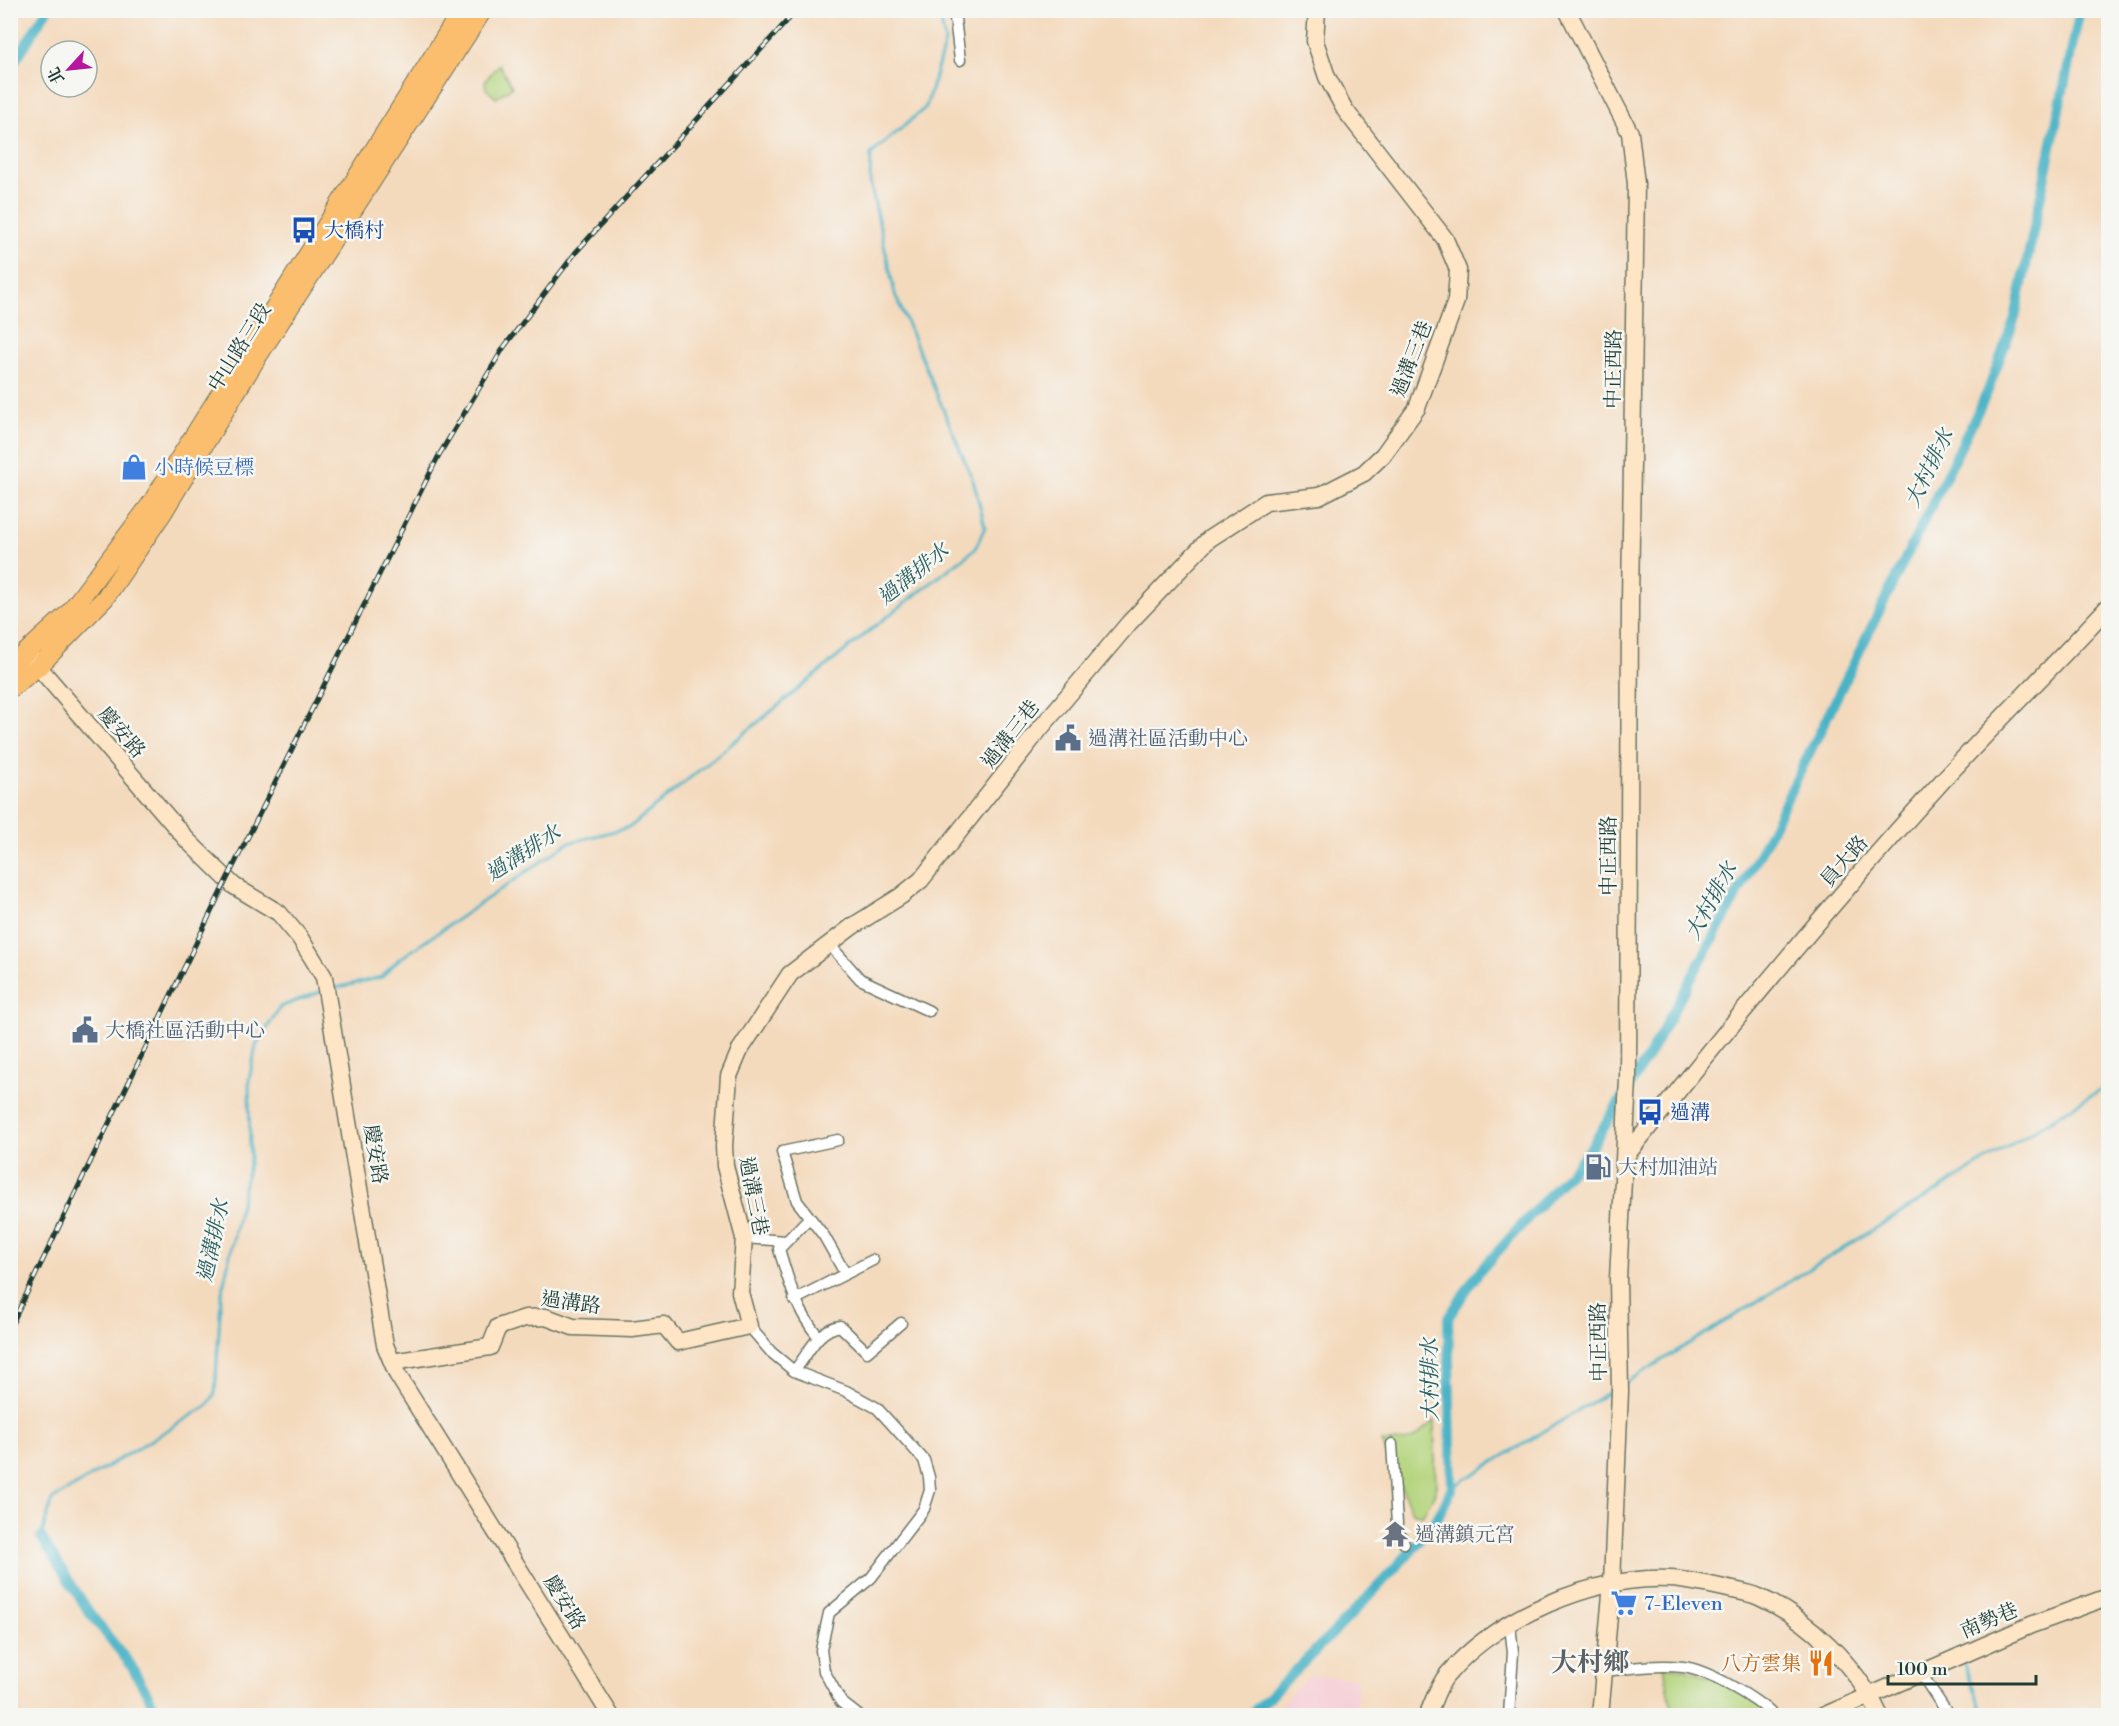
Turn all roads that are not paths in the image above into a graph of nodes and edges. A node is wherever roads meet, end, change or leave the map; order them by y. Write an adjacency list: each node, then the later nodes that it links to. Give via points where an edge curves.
1 (462, 10): 8 (main road, 中山路三段, via 150,505)
2 (483, 10): 8 (main road, 中山路三段, via 111,589)
3 (954, 10): 6 (street)
4 (1317, 10): 11 (street, 過溝三巷, via 1315,41 1344,110 1445,238 1458,270 1456,301 1417,408 1383,455 1364,473 1319,496 1266,502 1209,539 1129,622 921,880)
5 (1567, 10): 14 (street, 中正西路, via 1630,133 1636,184)
6 (960, 60)
7 (2109, 606): 14 (street, 員大路, via 1937,786 1712,1047)
8 (33, 660): 9 (main road, 中山路三段); 10 (main road, 中山路三段); 24 (street, 慶安路, via 188,841 234,886 279,913 324,977 383,1334)
9 (10, 667)
10 (10, 689)
11 (829, 944): 12 (street, via 860,979); 16 (street, 過溝三巷, via 790,974 740,1050 729,1076 725,1166)
12 (929, 1011)
13 (838, 1140): 15 (street, via 782,1152 797,1201)
14 (1625, 1157): 28 (street, 中正西路, via 1618,1279 1620,1391)
15 (809, 1218): 17 (street); 19 (street)
16 (744, 1238): 17 (street); 22 (street, 過溝三巷, via 740,1293)
17 (786, 1240): 20 (street, via 779,1249)
18 (873, 1260): 19 (street)
19 (845, 1273): 20 (street)
20 (794, 1300): 23 (street)
21 (901, 1323): 23 (street, via 867,1352 840,1326)
22 (749, 1326): 24 (street, 過溝路, via 678,1342 664,1325 632,1329 573,1327 546,1317 525,1318 498,1326 490,1347); 25 (street, 過溝三巷)
23 (819, 1336): 25 (street)
24 (392, 1362): 34 (street, 慶安路)
25 (794, 1371): 35 (street, 過溝三巷, via 846,1390 877,1408 924,1460 930,1490 924,1509 871,1578 829,1613 820,1650 824,1671 841,1702)
26 (1392, 1444): 27 (street)
27 (1397, 1524)
28 (1612, 1583): 30 (street, via 1543,1606); 31 (street, 中正西路); 33 (street, via 1670,1579 1758,1596 1795,1617 1819,1638)
29 (2109, 1597): 32 (street, 南勢巷)
30 (1510, 1625): 36 (street, via 1476,1646 1445,1676); 37 (street, via 1513,1652)
31 (1604, 1671): 38 (street, 中正西路); 39 (street, via 1686,1667 1739,1690)
32 (1920, 1672): 33 (street, 南勢巷); 42 (street)
33 (1871, 1696): 40 (street, 南勢巷); 41 (street)
34 (611, 1716)
35 (859, 1716)
36 (1427, 1716)
37 (1509, 1716)
38 (1600, 1716)
39 (1774, 1716)
40 (1823, 1716)
41 (1880, 1716)
42 (1949, 1716)

